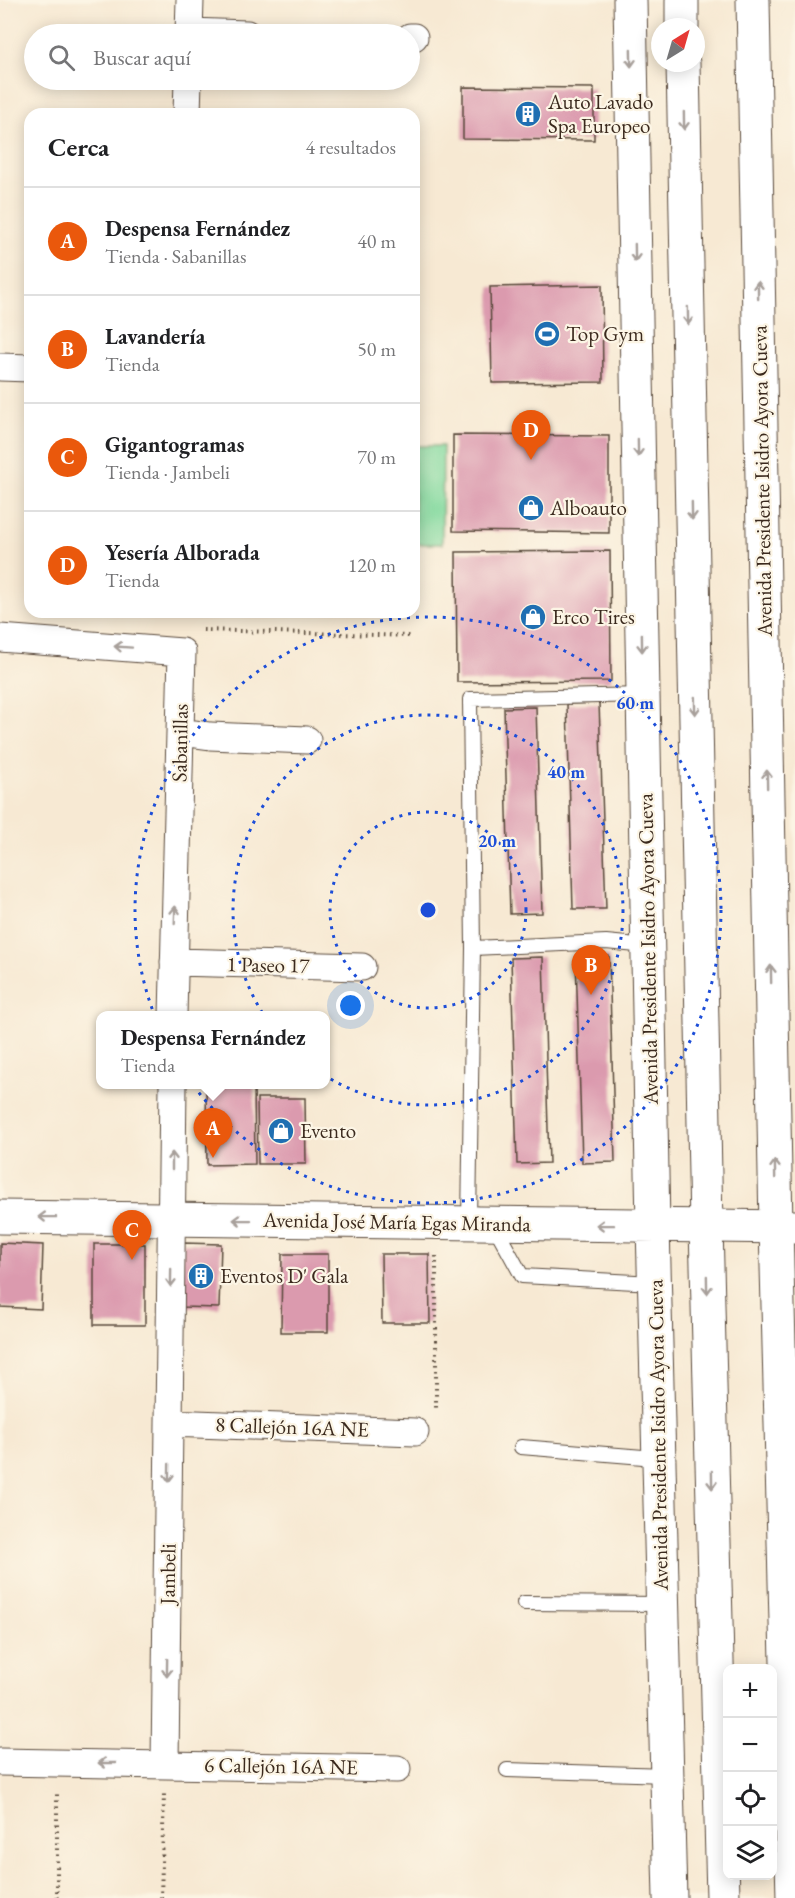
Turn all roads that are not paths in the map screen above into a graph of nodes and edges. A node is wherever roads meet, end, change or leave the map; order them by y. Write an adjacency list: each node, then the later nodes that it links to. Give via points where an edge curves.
1 (190, 0): 6 (street)
2 (630, 0): 13 (main road, Avenida Presidente Isidro Ayora Cueva, one-way to 13)
3 (682, 0): 5 (main road)
4 (753, 0): 27 (main road, Avenida Presidente Isidro Ayora Cueva, one-way to 4)
5 (682, 18)
6 (189, 24)
7 (683, 72): 26 (main road, one-way to 26)
8 (188, 90): 9 (street)
9 (187, 108)
10 (0, 367): 11 (street)
11 (24, 368)
12 (0, 638): 14 (street, Sabanillas, one-way to 12, via 182,652)
13 (643, 694): 16 (main road, Avenida Presidente Isidro Ayora Cueva); 17 (lane, via 471,699)
14 (180, 732): 15 (street); 18 (street, Sabanillas, one-way to 14)
15 (307, 740)
16 (648, 946): 17 (lane, via 606,942); 25 (main road, Avenida Presidente Isidro Ayora Cueva)
17 (473, 948): 24 (lane)
18 (174, 962): 19 (street, 1 Paseo 17); 20 (street, Sabanillas)
19 (362, 967)
20 (173, 1011)
21 (173, 1089): 23 (street, one-way to 21)
22 (0, 1216): 23 (main road, Avenida José María Egas Miranda, one-way to 22)
23 (172, 1219): 24 (main road, Avenida José María Egas Miranda, one-way to 23); 29 (street, Jambeli, one-way to 29)
24 (481, 1223): 25 (main road, Avenida José María Egas Miranda, one-way to 24); 28 (lane, via 522,1276)
25 (653, 1226): 26 (main road, Avenida José María Egas Miranda); 28 (main road, Avenida Presidente Isidro Ayora Cueva)
26 (706, 1226): 27 (main road, Avenida José María Egas Miranda); 41 (main road, one-way to 41)
27 (785, 1227): 42 (main road, Avenida Presidente Isidro Ayora Cueva)
28 (654, 1282): 32 (main road, Avenida Presidente Isidro Ayora Cueva)
29 (170, 1423): 30 (street, 8 Callejón 16A NE); 36 (street, Jambeli, one-way to 36)
30 (415, 1432)
31 (521, 1447): 32 (lane)
32 (659, 1455): 34 (main road, Avenida Presidente Isidro Ayora Cueva)
33 (524, 1604): 34 (lane)
34 (663, 1604): 39 (main road, Avenida Presidente Isidro Ayora Cueva)
35 (0, 1762): 36 (street, one-way to 35)
36 (165, 1764): 37 (street, 6 Callejón 16A NE)
37 (398, 1769)
38 (507, 1770): 39 (lane)
39 (667, 1775): 40 (main road, Avenida Presidente Isidro Ayora Cueva)
40 (670, 1898)
41 (723, 1898)
42 (793, 1898)

